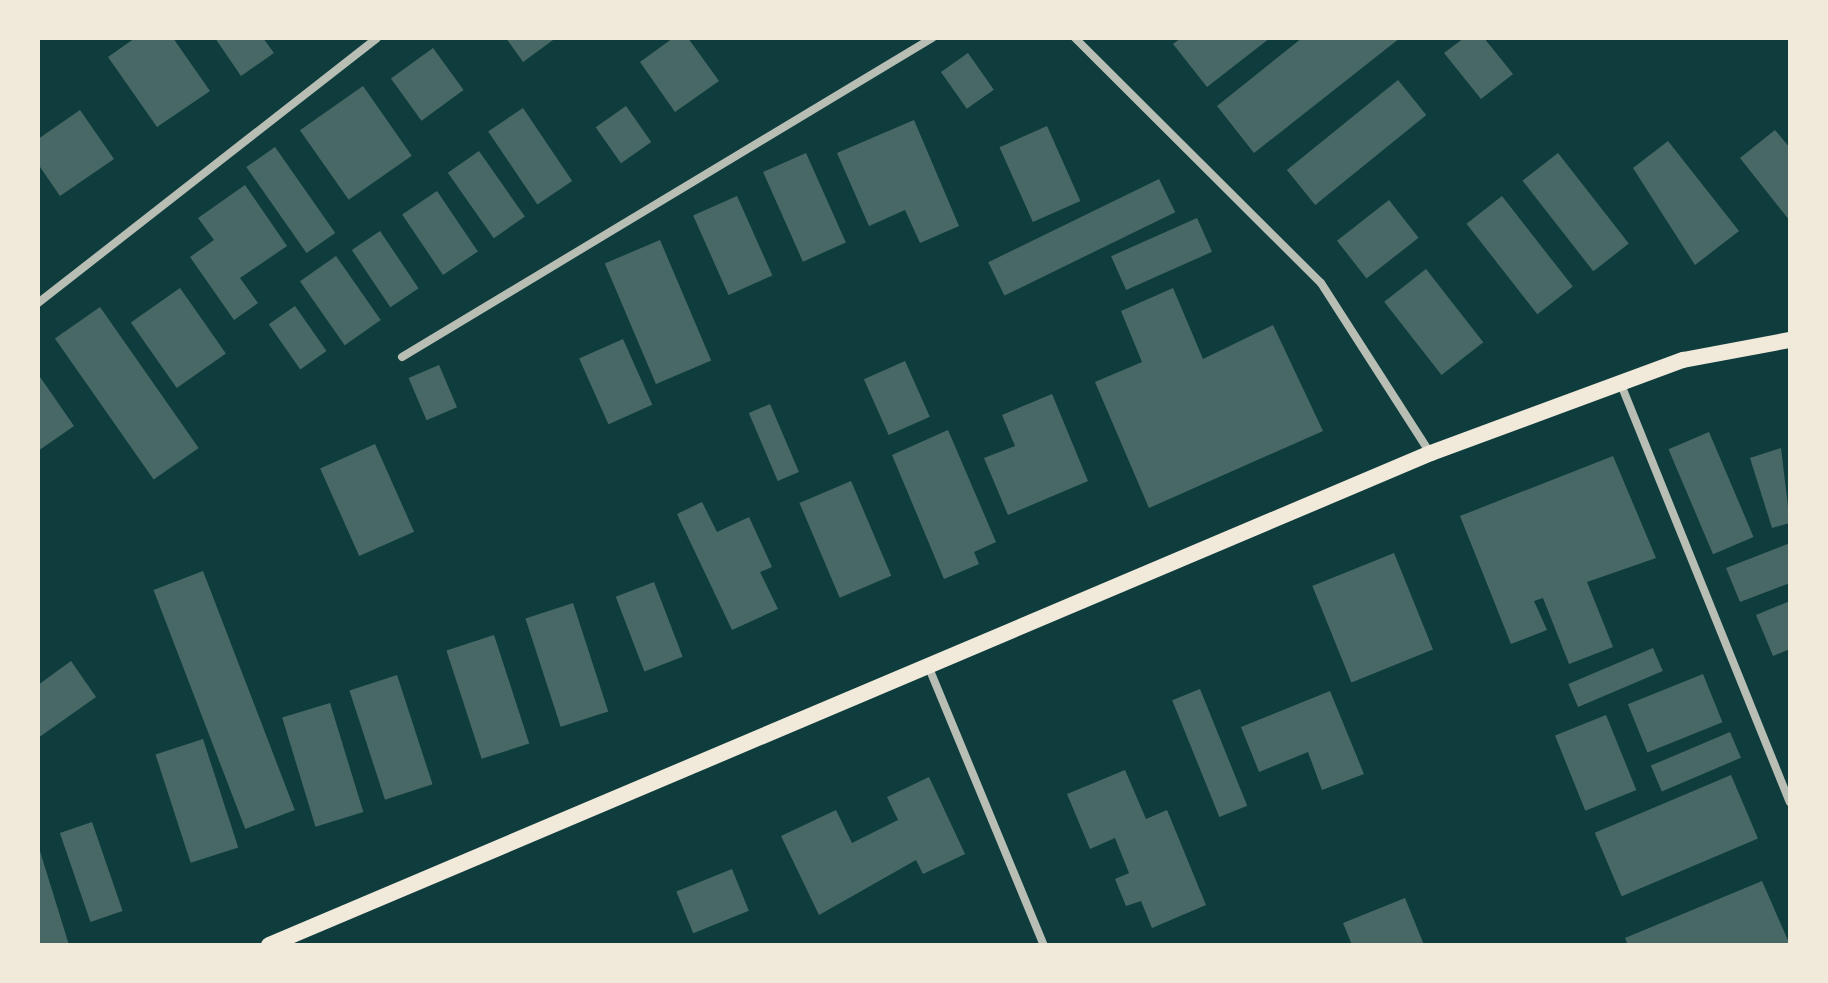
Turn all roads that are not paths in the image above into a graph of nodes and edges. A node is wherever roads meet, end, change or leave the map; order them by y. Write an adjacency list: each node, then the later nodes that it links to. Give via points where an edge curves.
1 (377, 38): 4 (street)
2 (932, 38): 6 (street)
3 (1075, 38): 8 (street, via 1321,283)
4 (38, 303)
5 (1790, 340): 7 (main road, via 1683,360)
6 (402, 357)
7 (1619, 381): 8 (main road); 10 (street)
8 (1431, 453): 9 (main road)
9 (929, 668): 11 (main road); 12 (street)
10 (1790, 802)
11 (269, 945)
12 (1044, 945)

